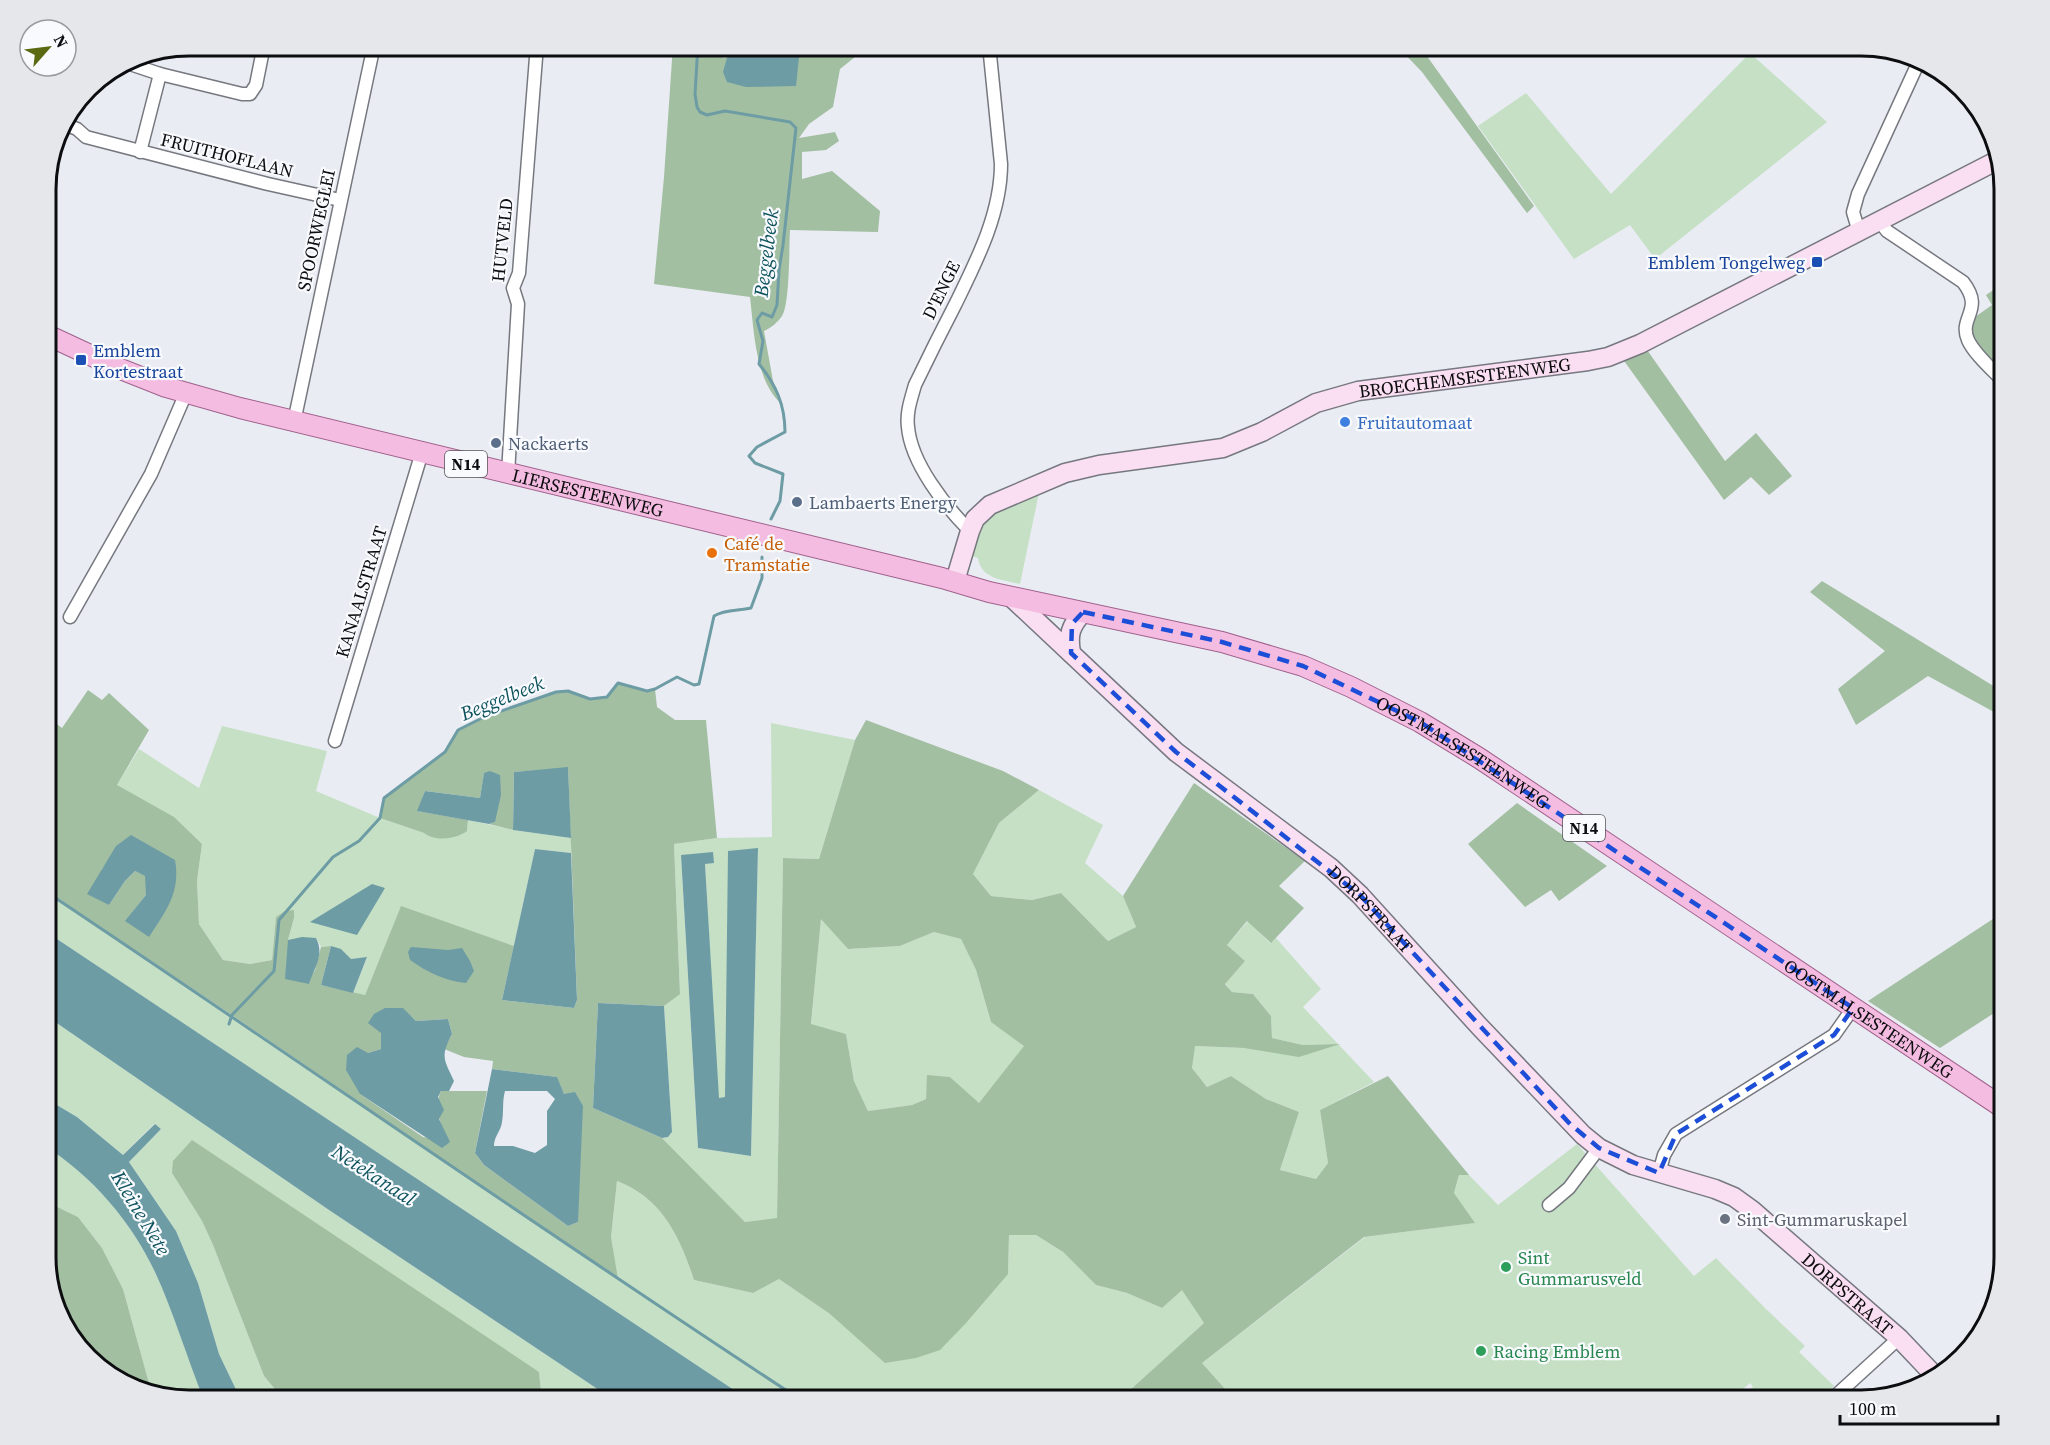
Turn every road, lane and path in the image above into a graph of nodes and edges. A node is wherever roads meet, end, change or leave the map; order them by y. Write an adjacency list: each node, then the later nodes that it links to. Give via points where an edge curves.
1 (262, 56): 7 (street, via 256,85 250,94)
2 (372, 56): 11 (street, SPOORWEGLEI)
3 (536, 56): 19 (street, HUTVELD, via 519,273 513,288 518,304)
4 (990, 56): 20 (street, D'ENGE, via 1001,178 979,256 915,385 907,425 913,448 930,480)
5 (137, 66): 7 (street)
6 (1916, 68): 13 (street, via 1858,194 1853,212)
7 (160, 74): 9 (street, FRUITHOFLAAN)
8 (71, 127): 9 (street, FRUITHOFLAAN, via 86,137)
9 (140, 152): 11 (street, FRUITHOFLAAN)
10 (1992, 163): 12 (street, BROECHEMSESTEENWEG)
11 (340, 200): 17 (street, SPOORWEGLEI)
12 (1880, 222): 13 (street, BROECHEMSESTEENWEG); 15 (street, via 1970,291 1972,309 1966,325 1967,338)
13 (1859, 232): 20 (street, BROECHEMSESTEENWEG, via 1608,357 1358,391 1327,399 1223,448 1065,473 990,505 975,519)
14 (56, 337): 16 (main road, LIERSESTEENWEG / N14, via 77,343 117,368)
15 (1994, 371)
16 (186, 393): 17 (main road, LIERSESTEENWEG / N14); 24 (street, via 151,474)
17 (294, 422): 18 (main road, LIERSESTEENWEG / N14)
18 (422, 452): 19 (main road, LIERSESTEENWEG / N14); 26 (street, KANAALSTRAAT)
19 (508, 474): 21 (main road, LIERSESTEENWEG / N14)
20 (970, 531): 21 (street, BROECHEMSESTEENWEG)
21 (955, 581): 22 (main road, OOSTMALSESTEENWEG / N14)
22 (1011, 597): 23 (main road, OOSTMALSESTEENWEG / N14); 25 (street, DORPSTRAAT)
23 (1074, 610): 25 (street); 27 (main road, OOSTMALSESTEENWEG / N14, via 1242,647 1303,666 1420,722)
24 (70, 617)
25 (1065, 648): 29 (street, DORPSTRAAT, via 1176,752 1331,868 1360,895 1570,1124)
26 (335, 741)
27 (1853, 1008): 28 (main road, OOSTMALSESTEENWEG / N14); 30 (street, via 1834,1035 1676,1134)
28 (1994, 1102)
29 (1599, 1148): 30 (street, DORPSTRAAT, via 1633,1166); 31 (street, via 1569,1188)
30 (1659, 1173): 32 (street, DORPSTRAAT, via 1734,1197)
31 (1549, 1205)
32 (1899, 1338): 33 (street, DORPSTRAAT); 34 (street)
33 (1929, 1371)
34 (1842, 1390)

